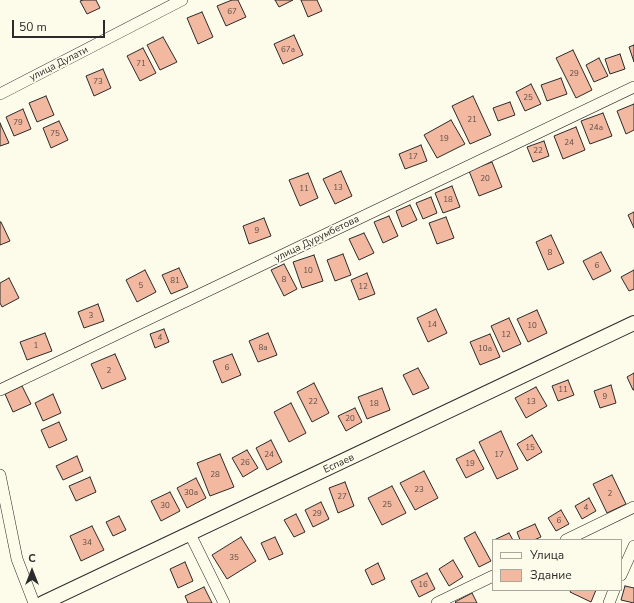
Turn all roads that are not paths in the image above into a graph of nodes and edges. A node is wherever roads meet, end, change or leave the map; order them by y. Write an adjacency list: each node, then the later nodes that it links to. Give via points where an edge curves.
1 (182, 0): 3 (street, улица Дулати)
2 (634, 87): 5 (street, улица Дурумбетова)
3 (0, 94)
4 (634, 323): 8 (street, Еспаев)
5 (0, 390)
6 (0, 475): 14 (street, via 17,559)
7 (634, 507): 9 (street)
8 (190, 534): 15 (street, Еспаев); 16 (street)
9 (568, 539)
10 (634, 546): 11 (street)
11 (622, 573)
12 (492, 576): 17 (street)
13 (614, 591): 18 (street)
14 (34, 603)
15 (43, 603)
16 (224, 603)
17 (437, 603)
18 (609, 603)

